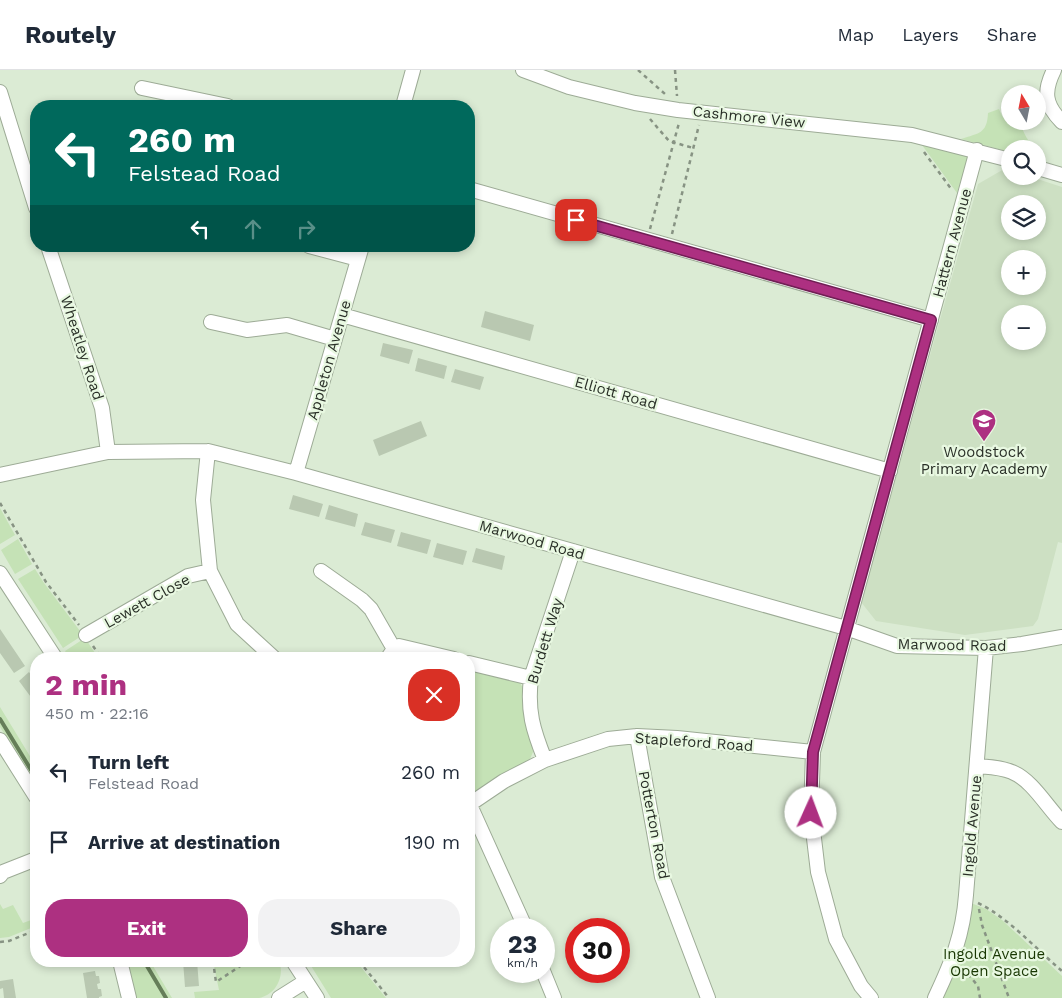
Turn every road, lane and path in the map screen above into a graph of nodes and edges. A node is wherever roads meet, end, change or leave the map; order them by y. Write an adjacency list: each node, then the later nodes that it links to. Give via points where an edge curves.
1 (413, 70): 9 (street)
2 (523, 70): 10 (street, Cashmore View, via 569,87)
3 (638, 70): 11 (path, via 667,96)
4 (675, 70): 12 (path)
5 (1054, 70): 14 (street, via 1047,84 1047,99 1053,113)
6 (142, 88): 8 (street)
7 (0, 92): 22 (street)
8 (199, 100)
9 (405, 100)
10 (635, 103): 11 (street, Cashmore View); 16 (path, via 669,141)
11 (664, 108): 12 (street, Cashmore View)
12 (680, 110): 13 (street, Cashmore View); 16 (path)
13 (702, 112): 15 (street, Cashmore View); 17 (path)
14 (1062, 122)
15 (912, 135): 18 (street, Cashmore View); 24 (path)
16 (674, 142): 17 (path); 25 (path)
17 (693, 148): 26 (path)
18 (977, 150): 19 (street, Cashmore View); 24 (street, Hattern Avenue)
19 (1001, 157)
20 (1046, 170): 21 (street)
21 (1062, 175)
22 (30, 189)
23 (475, 191): 25 (street)
24 (962, 205): 30 (street, Hattern Avenue)
25 (648, 240): 26 (street)
26 (669, 246): 30 (street)
27 (50, 252): 34 (street, Wheatley Road, via 102,408)
28 (360, 252): 29 (street, Appleton Avenue)
29 (342, 315): 32 (street, Appleton Avenue); 35 (street, Elliott Road)
30 (931, 320): 35 (street, Hattern Avenue)
31 (211, 322): 32 (street, via 247,330 287,324)
32 (335, 339): 36 (street, Appleton Avenue)
33 (208, 451): 34 (street, Marwood Road); 36 (street, Marwood Road); 40 (street, via 203,500)
34 (108, 452): 37 (street, Marwood Road)
35 (890, 470): 43 (street, Hattern Avenue)
36 (296, 473): 39 (street, Marwood Road)
37 (0, 475)
38 (0, 503): 44 (path, via 46,582)
39 (573, 551): 43 (street, Marwood Road); 54 (street, Burdett Way)
40 (210, 571): 44 (street, Lewett Close, via 188,576); 49 (street, via 237,624)
41 (321, 571): 50 (street, via 371,609)
42 (0, 573): 47 (street)
43 (846, 628): 46 (street, Marwood Road, via 897,646); 57 (street, Hattern Avenue)
44 (86, 635): 48 (path)
45 (1062, 637): 46 (street, Marwood Road)
46 (986, 648): 59 (street, Ingold Avenue)
47 (51, 652)
48 (97, 652)
49 (267, 652)
50 (390, 652)
51 (393, 652): 52 (street, via 399,646)
52 (428, 652)
53 (475, 664): 54 (street)
54 (531, 678): 58 (street, Burdett Way, via 530,716)
55 (637, 736): 57 (street, Stapleford Road); 58 (street, Stapleford Road, via 608,739); 84 (street, Potterton Road, via 662,877)
56 (0, 740): 60 (street)
57 (813, 752): 85 (street, Hattern Avenue, via 811,813 818,872 836,939)
58 (546, 760): 61 (street, Stapleford Road)
59 (977, 766): 63 (street, via 1014,772); 66 (street, Ingold Avenue)
60 (30, 788)
61 (475, 800)
62 (475, 817): 67 (street)
63 (1062, 822)
64 (30, 861): 65 (street)
65 (0, 876)
66 (972, 899): 70 (street, Ingold Avenue); 76 (path, via 1008,922); 88 (path)
67 (521, 918)
68 (30, 932): 69 (path)
69 (0, 942)
70 (952, 961): 86 (street, Ingold Avenue); 87 (path, via 964,968 978,986)
71 (121, 967): 79 (street)
72 (214, 967): 73 (path, via 216,982)
73 (239, 967)
74 (297, 967): 77 (street)
75 (364, 967): 82 (path)
76 (1062, 971)
77 (306, 981): 80 (street); 81 (street)
78 (548, 983): 83 (street)
79 (129, 998)
80 (279, 998)
81 (317, 998)
82 (388, 998)
83 (554, 998)
84 (708, 998)
85 (871, 998)
86 (935, 998)
87 (980, 998)
88 (1009, 998)

